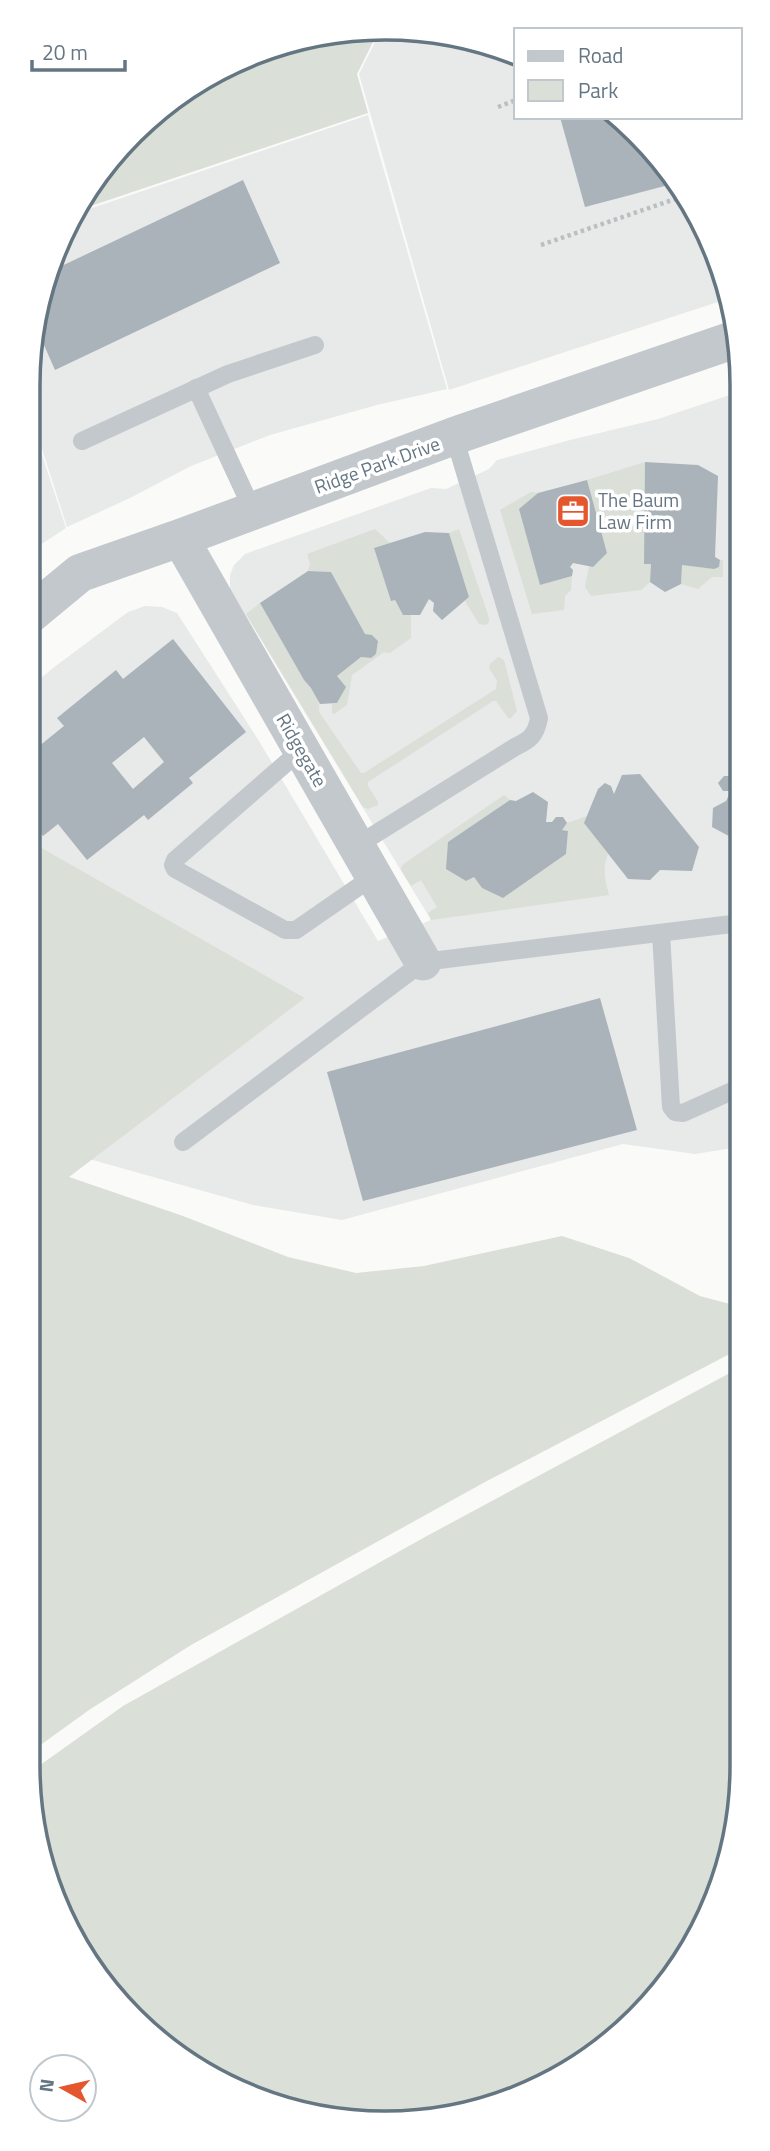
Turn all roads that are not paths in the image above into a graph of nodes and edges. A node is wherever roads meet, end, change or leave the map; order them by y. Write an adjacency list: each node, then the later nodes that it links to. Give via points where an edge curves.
1 (727, 342): 4 (street, Ridge Park Drive)
2 (315, 345): 3 (lane)
3 (196, 388): 5 (lane); 6 (lane)
4 (454, 436): 6 (street, Ridge Park Drive); 10 (lane, via 539,718 537,728 533,737)
5 (82, 441)
6 (253, 510): 7 (street, Ridge Park Drive)
7 (180, 538): 8 (street, Ridge Park Drive, via 80,573); 9 (street, Ridgegate)
8 (40, 606)
9 (301, 750): 10 (street, Ridgegate); 10 (lane, via 175,860 175,869 285,930 296,930)
10 (365, 861): 13 (street, Ridgegate)
11 (730, 924): 12 (lane)
12 (661, 933): 13 (lane); 14 (lane, via 671,1107 682,1113)
13 (423, 962): 15 (lane)
14 (730, 1092)
15 (183, 1142)

